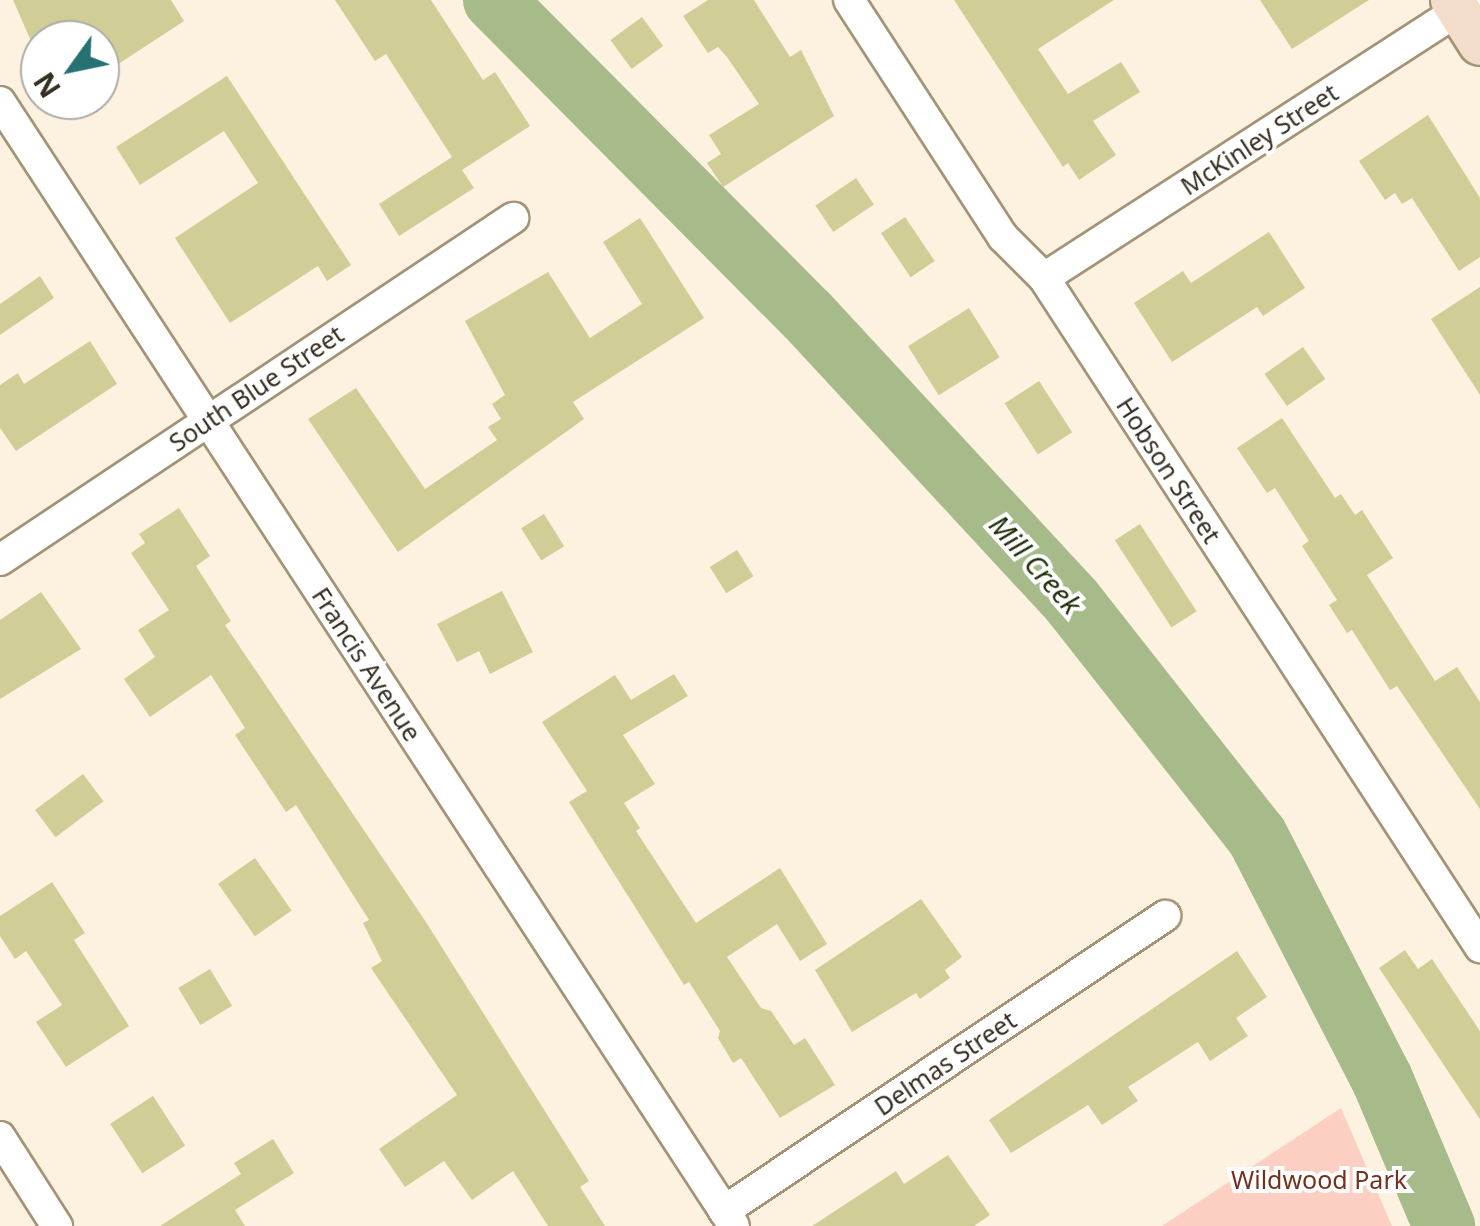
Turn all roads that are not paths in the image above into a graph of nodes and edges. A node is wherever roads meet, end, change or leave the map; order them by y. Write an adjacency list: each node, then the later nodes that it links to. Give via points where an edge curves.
1 (849, 0): 5 (street, Hobson Street, via 1003,237)
2 (1466, 13): 5 (street, McKinley Street)
3 (0, 102): 6 (street, Francis Avenue)
4 (513, 218): 6 (street, South Blue Street)
5 (1044, 278): 9 (street, Hobson Street)
6 (208, 420): 7 (street, South Blue Street); 11 (street, Francis Avenue)
7 (0, 560)
8 (1165, 916): 11 (street, Delmas Street)
9 (1480, 947)
10 (0, 1137): 12 (street)
11 (729, 1218)
12 (58, 1226)

